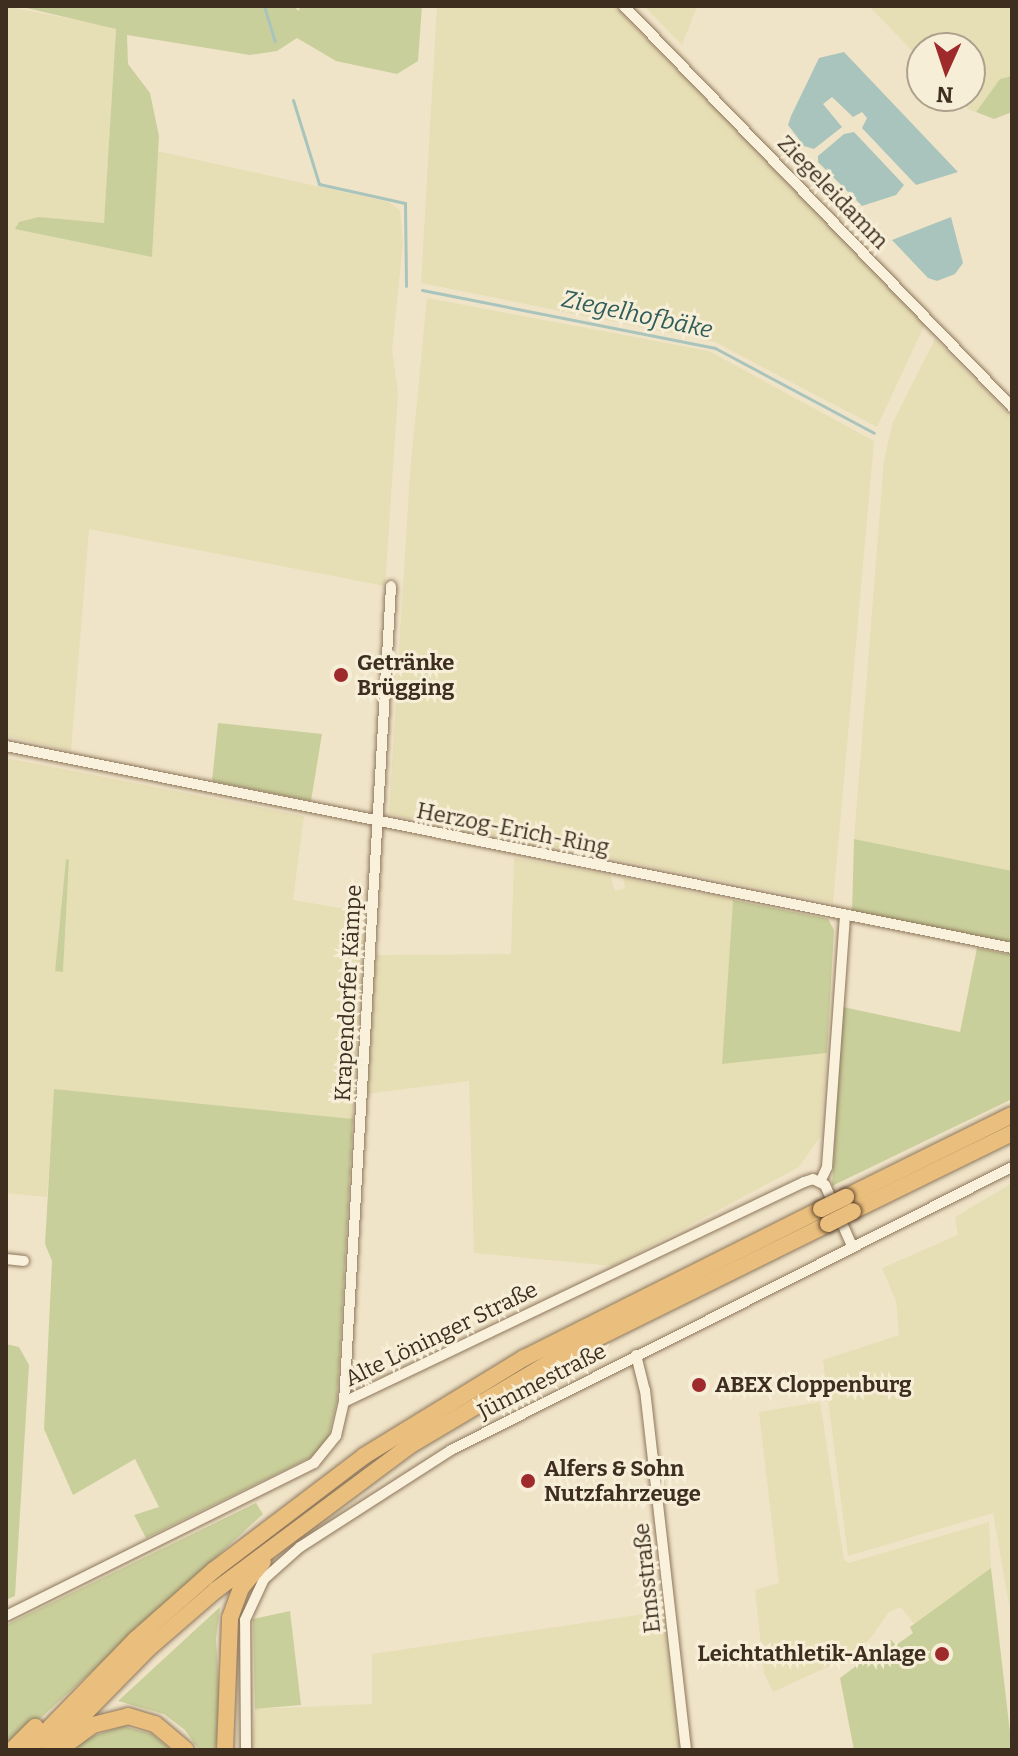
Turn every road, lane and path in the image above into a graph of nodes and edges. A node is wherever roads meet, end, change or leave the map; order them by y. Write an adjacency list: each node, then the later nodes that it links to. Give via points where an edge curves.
1 (624, 6): 2 (street, Ziegeleidamm)
2 (1012, 407)
3 (391, 586): 5 (street, Krapendorfer Kämpe)
4 (6, 746): 5 (street, Herzog-Erich-Ring)
5 (378, 822): 6 (street, Herzog-Erich-Ring); 18 (street, Krapendorfer Kämpe)
6 (845, 917): 7 (street, Herzog-Erich-Ring); 11 (street, via 827,1167)
7 (1012, 948)
8 (1012, 1115): 12 (highway)
9 (1012, 1133): 12 (highway)
10 (1012, 1167): 14 (street, Jümmestraße)
11 (821, 1180): 14 (street); 18 (street, Alte Löninger Straße, via 804,1182)
12 (849, 1204): 13 (highway, bridge)
13 (825, 1216): 19 (highway, via 557,1358); 21 (highway, via 524,1358 377,1448 214,1570)
14 (852, 1246): 17 (street, Jümmestraße)
15 (6, 1259): 16 (street)
16 (24, 1261)
17 (636, 1355): 28 (street, Jümmestraße, via 451,1450 360,1505 272,1570 251,1600 243,1631); 29 (street, Emsstraße, via 647,1404)
18 (344, 1402): 20 (street, Alte Löninger Straße, via 336,1436 314,1463)
19 (363, 1478): 24 (highway, via 149,1648); 27 (highway, via 359,1488 292,1537 241,1588 230,1618)
20 (6, 1616)
21 (69, 1705): 22 (highway, via 54,1709); 23 (highway)
22 (12, 1750)
23 (28, 1750)
24 (49, 1750)
25 (59, 1750): 26 (highway, via 93,1725 128,1716 155,1724)
26 (186, 1750)
27 (225, 1750)
28 (246, 1750)
29 (686, 1750)

